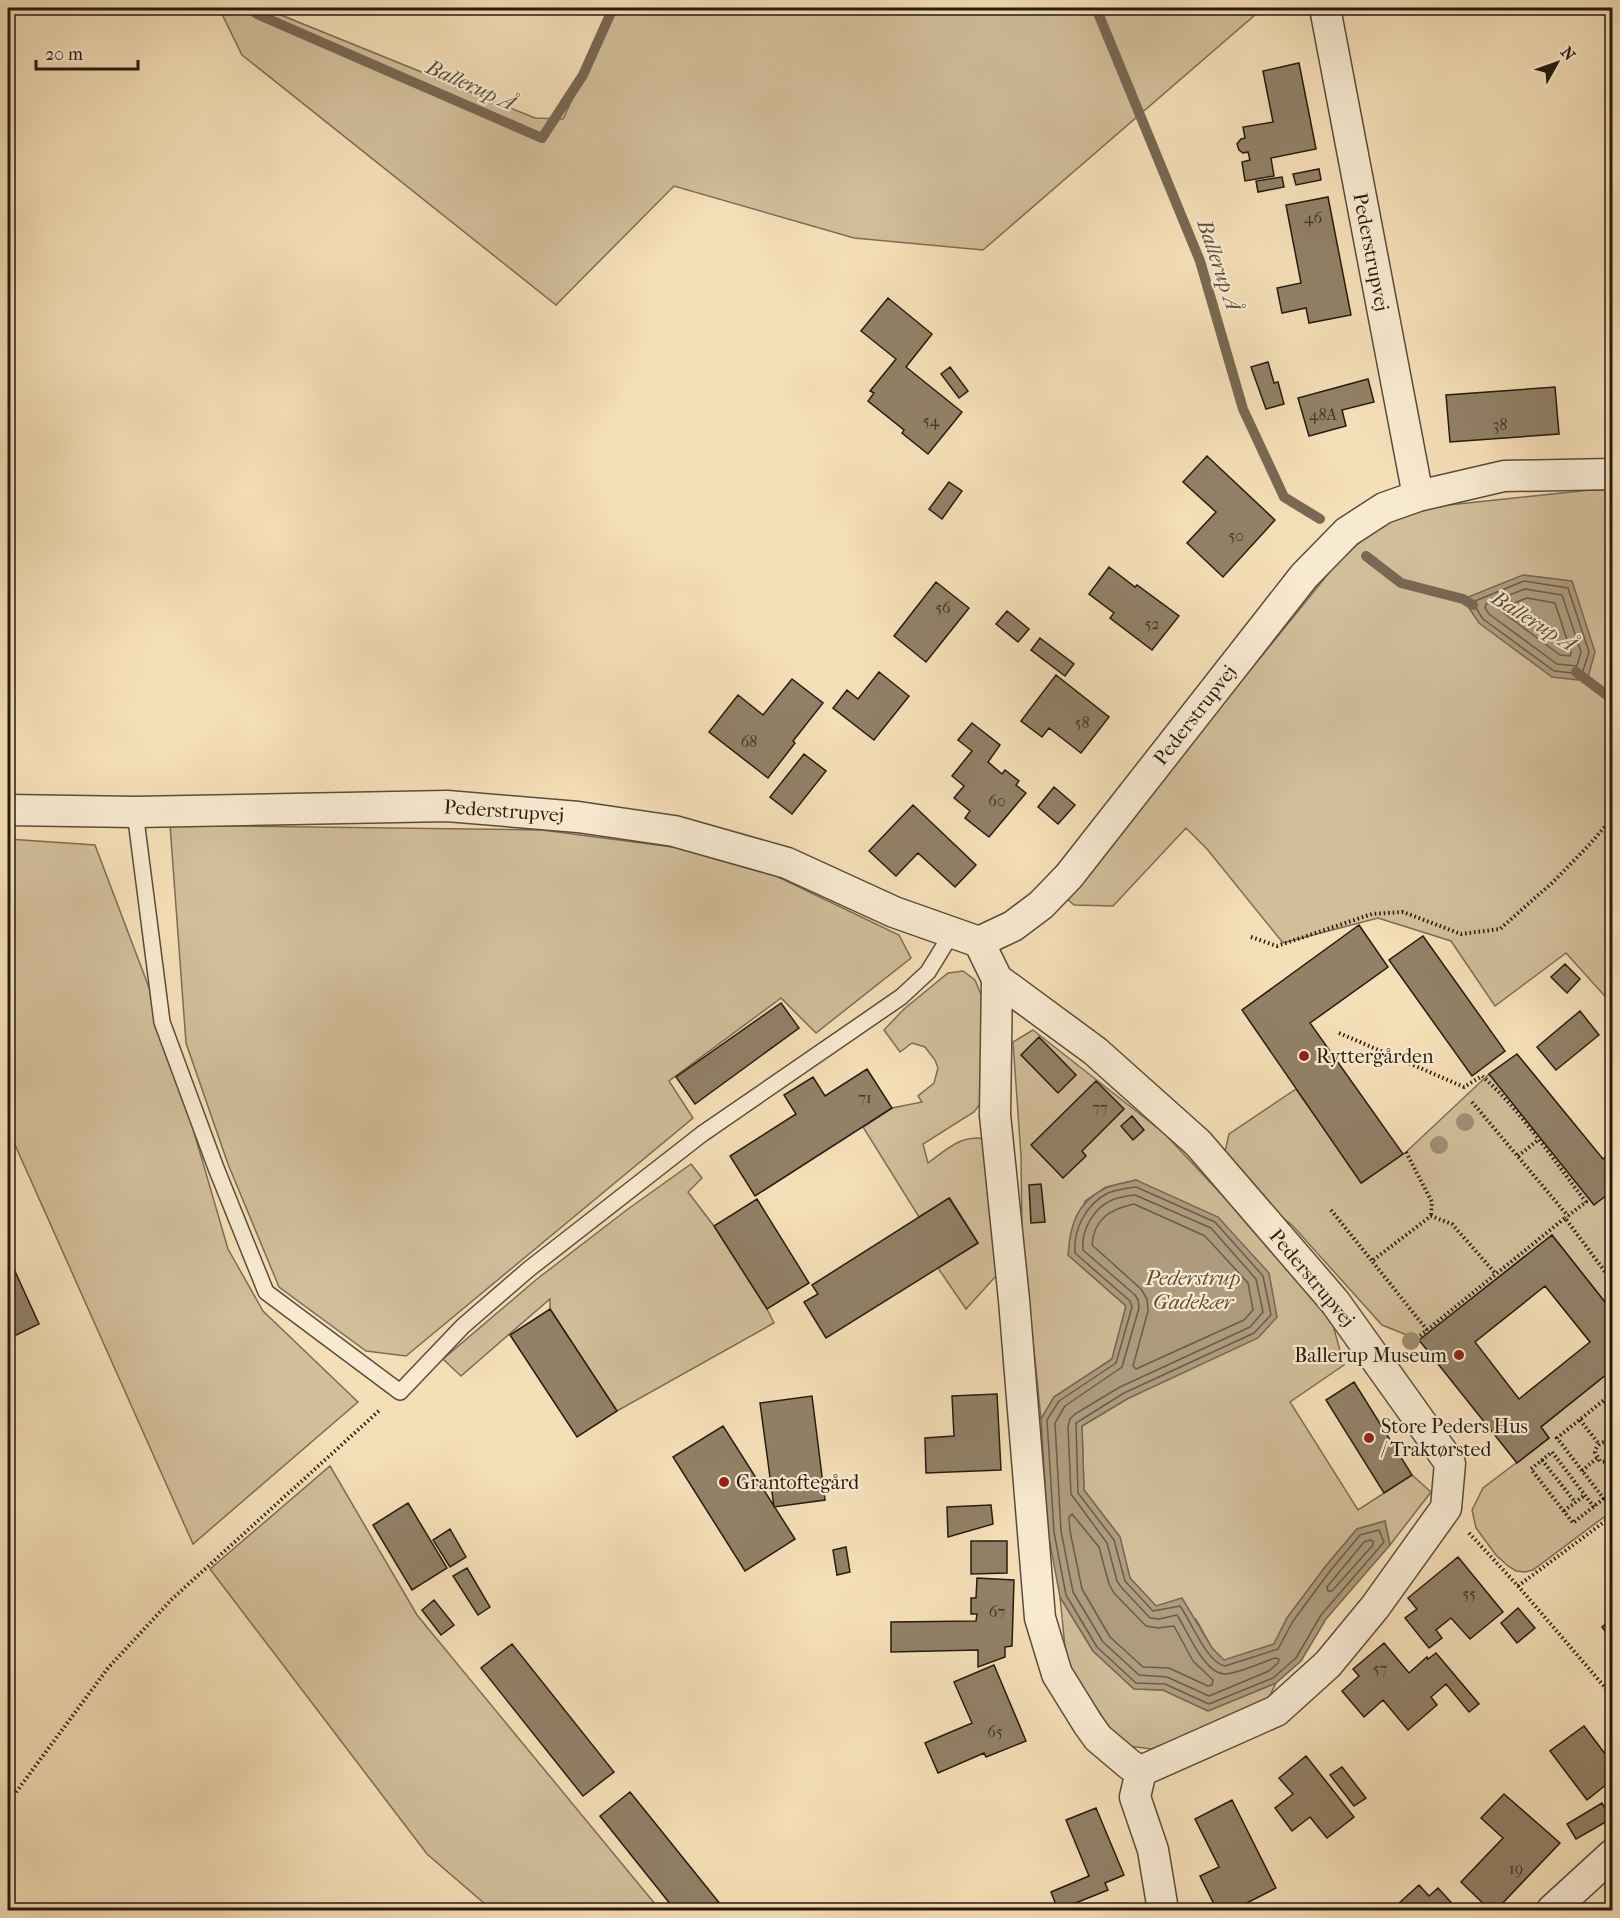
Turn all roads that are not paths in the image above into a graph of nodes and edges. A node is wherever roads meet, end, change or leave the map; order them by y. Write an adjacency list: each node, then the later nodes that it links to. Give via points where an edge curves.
1 (1325, 8): 3 (street, Pederstrupvej)
2 (1612, 474): 3 (street, Pederstrupvej, via 1504,476)
3 (1418, 496): 6 (street, Pederstrupvej, via 1384,508 1347,532 1304,576 1070,876 1041,905 1012,926)
4 (8, 810): 5 (street, Pederstrupvej)
5 (135, 812): 6 (street, Pederstrupvej, via 447,806 578,817 674,831 787,863 894,912); 6 (lane, via 162,1022 266,1292 400,1392 463,1326 529,1269 702,1134 901,997)
6 (965, 937): 7 (street, Pederstrupvej)
7 (997, 979): 8 (street, Pederstrupvej, via 995,1115 1040,1618 1057,1674 1088,1724 1098,1738); 8 (street, Pederstrupvej, via 1095,1051 1198,1143 1335,1302 1450,1463 1446,1508 1375,1608 1328,1664 1276,1711)
8 (1141, 1771): 10 (street, via 1135,1797 1152,1850)
9 (1612, 1855): 11 (street)
10 (1163, 1911)
11 (1552, 1911)

